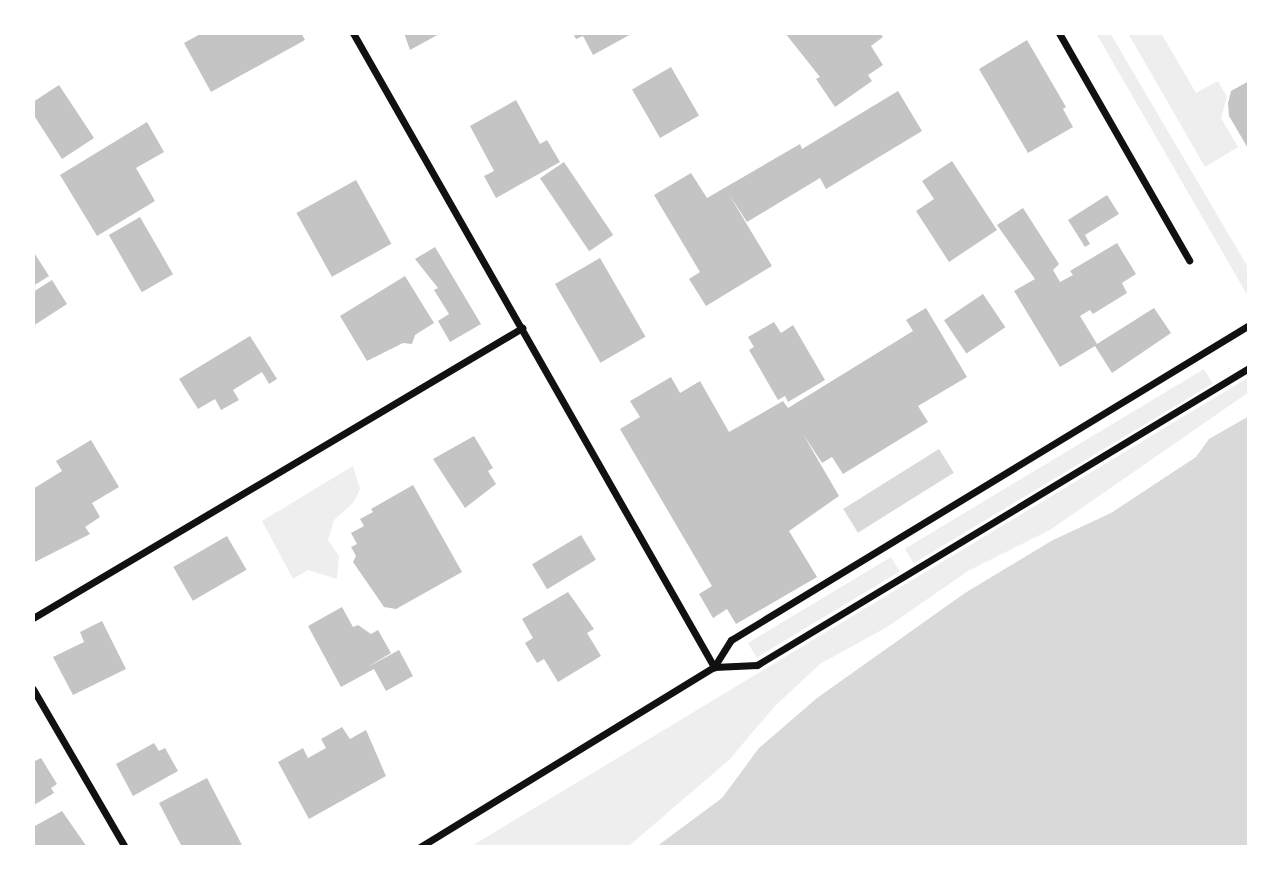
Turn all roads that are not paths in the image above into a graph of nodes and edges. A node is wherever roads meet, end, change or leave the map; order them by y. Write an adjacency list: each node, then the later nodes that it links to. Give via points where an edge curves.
1 (353, 33): 5 (street)
2 (1059, 33): 3 (street)
3 (1189, 260)
4 (1249, 326): 8 (street, via 732,640)
5 (522, 328): 7 (street); 8 (street)
6 (1249, 368): 8 (street, via 757,665)
7 (33, 618)
8 (714, 667): 11 (street)
9 (33, 689): 10 (street)
10 (125, 847)
11 (420, 847)

